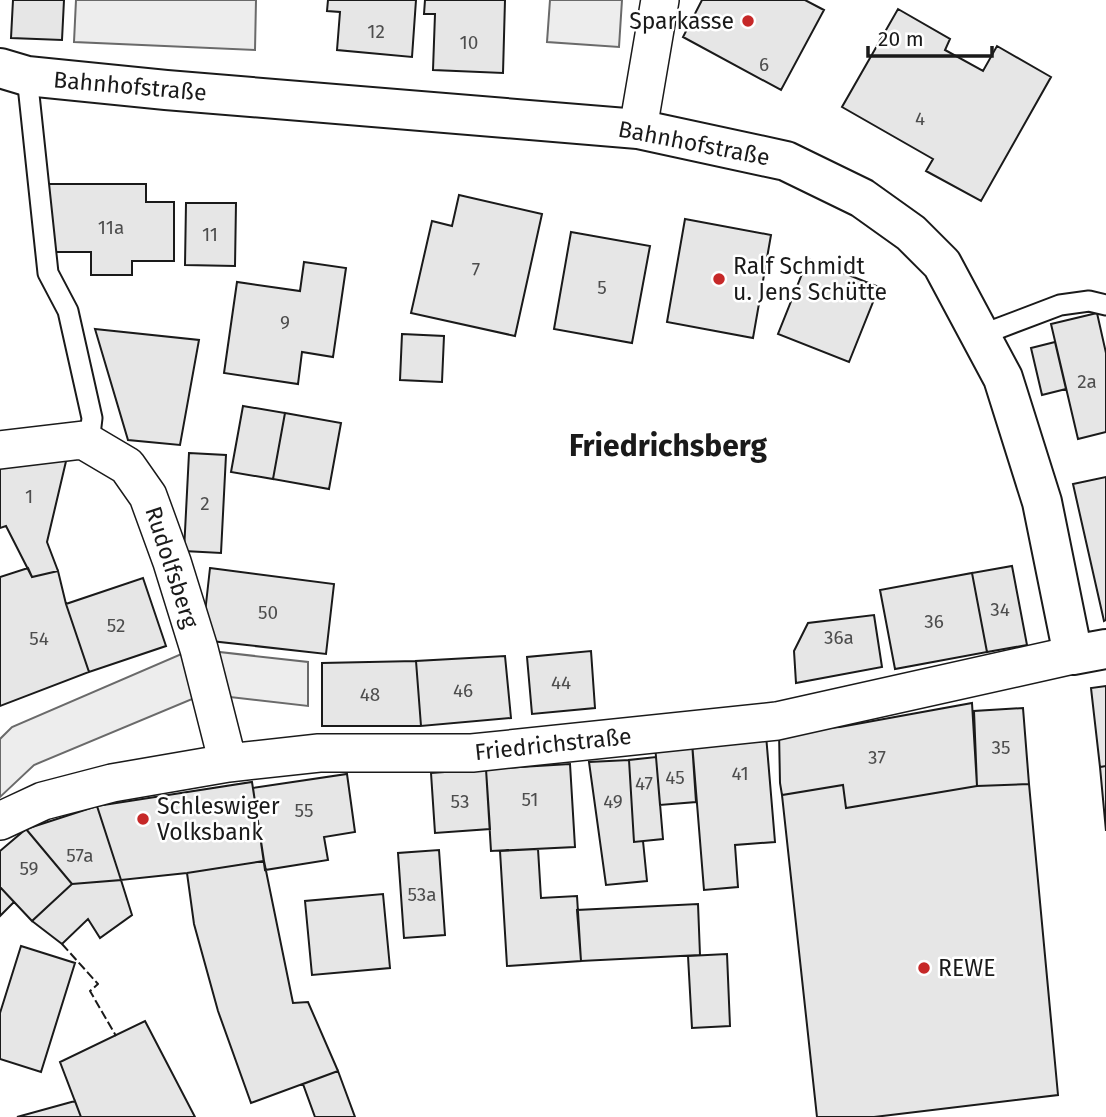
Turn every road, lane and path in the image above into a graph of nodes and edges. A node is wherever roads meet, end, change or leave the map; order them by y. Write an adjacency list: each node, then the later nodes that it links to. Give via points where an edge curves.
1 (660, 0): 3 (street)
2 (14, 72): 3 (street, Bahnhofstraße, via 166,90); 6 (lane, via 48,273 68,311 92,418)
3 (638, 129): 5 (street, Bahnhofstraße, via 786,161 862,198 911,233 942,264)
4 (1106, 305): 5 (lane, via 1088,301 1060,305)
5 (981, 335): 8 (street, Bahnhofstraße, via 1003,378)
6 (89, 443): 7 (street); 9 (street, Rudolfsberg, via 127,466 148,496 199,649)
7 (0, 450)
8 (1090, 652): 9 (street, Friedrichstraße, via 777,721 472,753 319,753)
9 (228, 763): 10 (street, Friedrichstraße, via 112,783 43,801)
10 (0, 821)

